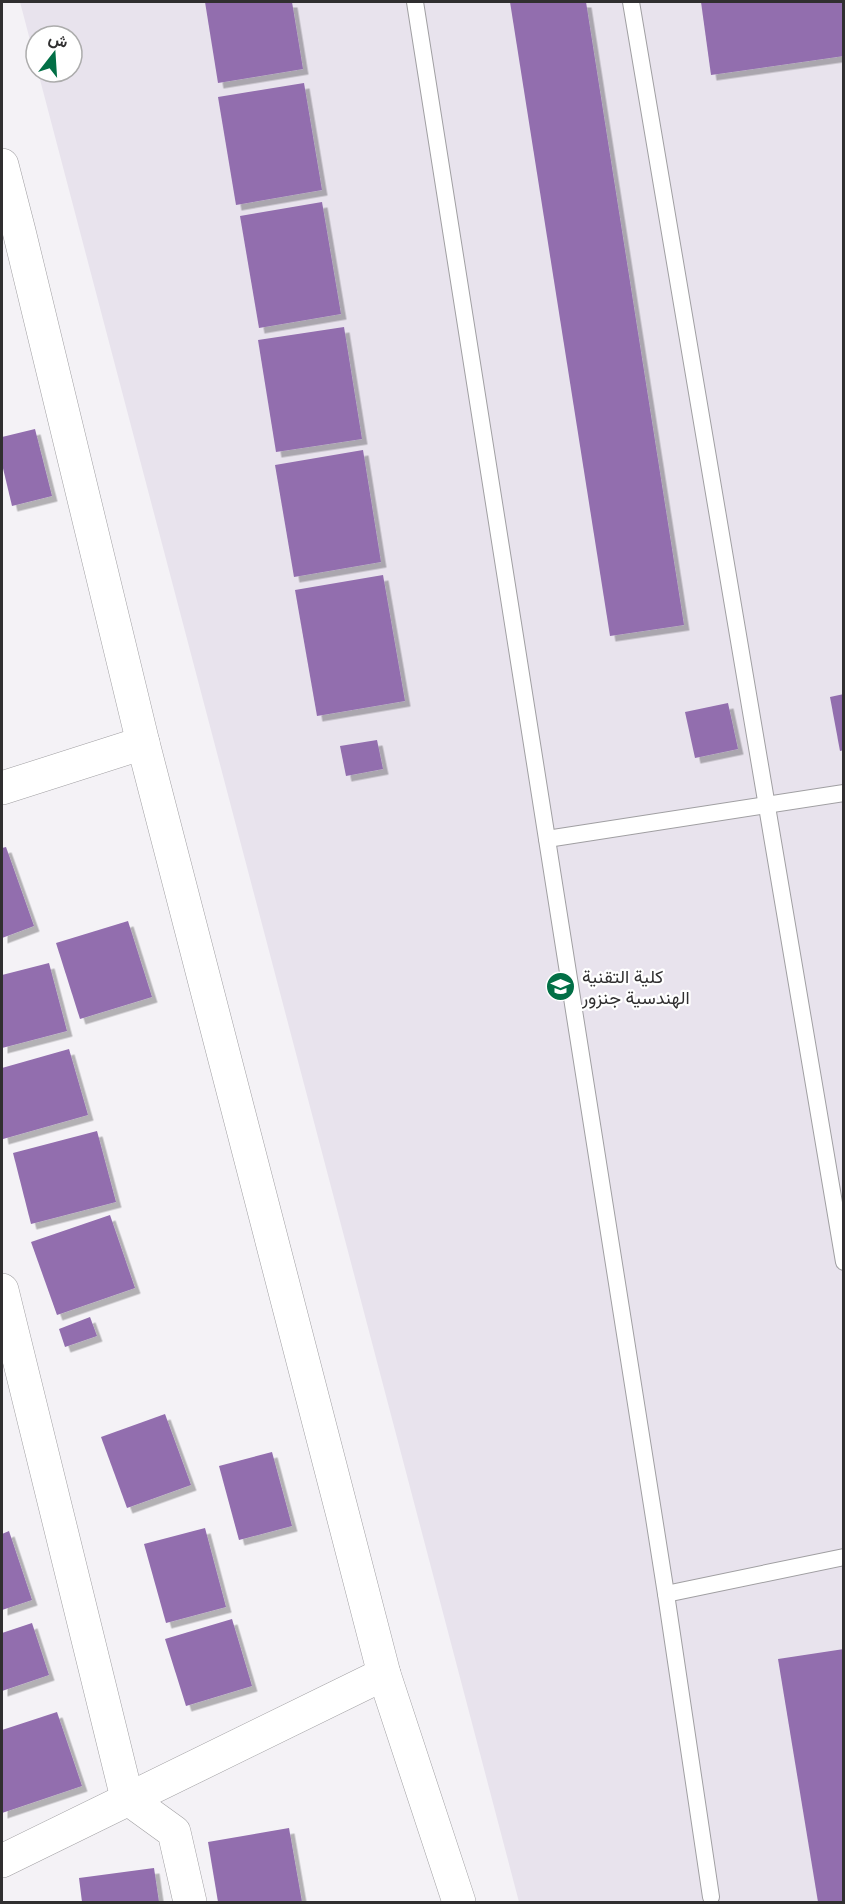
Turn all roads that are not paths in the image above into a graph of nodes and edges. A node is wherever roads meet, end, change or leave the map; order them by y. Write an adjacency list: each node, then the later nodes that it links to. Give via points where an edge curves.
1 (415, 2): 8 (lane)
2 (631, 2): 7 (lane)
3 (2, 165): 4 (street)
4 (143, 743): 5 (street); 13 (street)
5 (2, 789)
6 (843, 793): 7 (lane)
7 (766, 805): 8 (lane); 9 (lane)
8 (547, 839): 12 (lane)
9 (843, 1262)
10 (2, 1290): 14 (street)
11 (843, 1557): 12 (lane)
12 (666, 1594): 16 (lane)
13 (384, 1674): 14 (street); 18 (street)
14 (127, 1798): 15 (street); 17 (street, via 174,1832)
15 (2, 1861)
16 (711, 1897)
17 (190, 1902)
18 (459, 1902)

